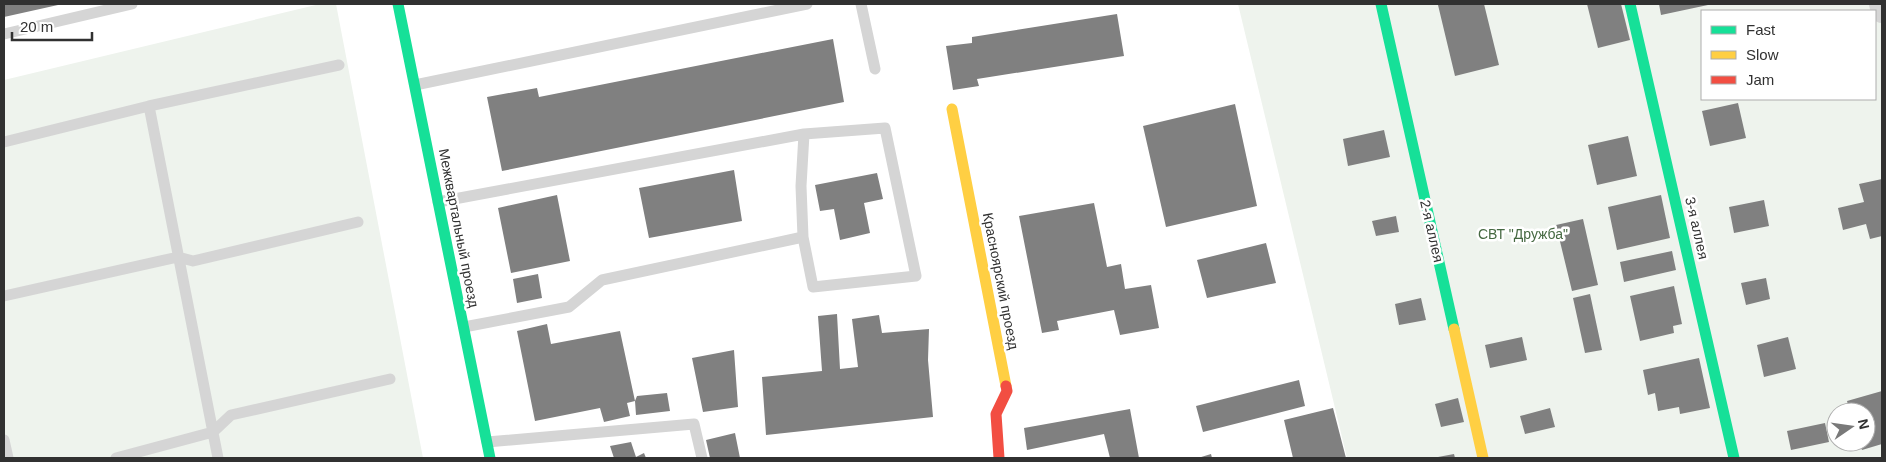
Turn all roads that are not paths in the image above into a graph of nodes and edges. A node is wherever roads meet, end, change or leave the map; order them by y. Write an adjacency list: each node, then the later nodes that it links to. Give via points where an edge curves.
1 (132, 4): 9 (lane)
2 (398, 4): 12 (street, Межквартальный проезд)
3 (807, 4): 12 (lane)
4 (861, 4): 11 (lane)
5 (1381, 4): 33 (street, 2-я аллея)
6 (1630, 4): 34 (street, 3-я аллея)
7 (1880, 4): 8 (street)
8 (1882, 12)
9 (4, 34)
10 (339, 65): 13 (lane)
11 (875, 69)
12 (415, 85): 17 (street, Межквартальный проезд)
13 (149, 106): 16 (lane); 20 (lane)
14 (952, 109): 32 (street, Красноярский проезд, via 1007,391 996,414)
15 (804, 134): 17 (lane); 19 (lane); 19 (lane, via 885,128 916,276 813,286)
16 (4, 142)
17 (438, 202): 22 (street, Межквартальный проезд)
18 (358, 222): 20 (lane, via 193,261)
19 (803, 237): 22 (lane, via 602,280 569,307)
20 (178, 257): 21 (lane); 24 (lane)
21 (4, 296)
22 (464, 327): 26 (street, Межквартальный проезд)
23 (390, 379): 24 (lane, via 231,415)
24 (213, 432): 28 (lane); 29 (lane)
25 (4, 440): 27 (lane)
26 (487, 442): 30 (street, Межквартальный проезд); 31 (lane, via 694,424)
27 (8, 458)
28 (116, 458)
29 (218, 458)
30 (490, 458)
31 (702, 458)
32 (998, 458)
33 (1483, 458)
34 (1734, 458)

